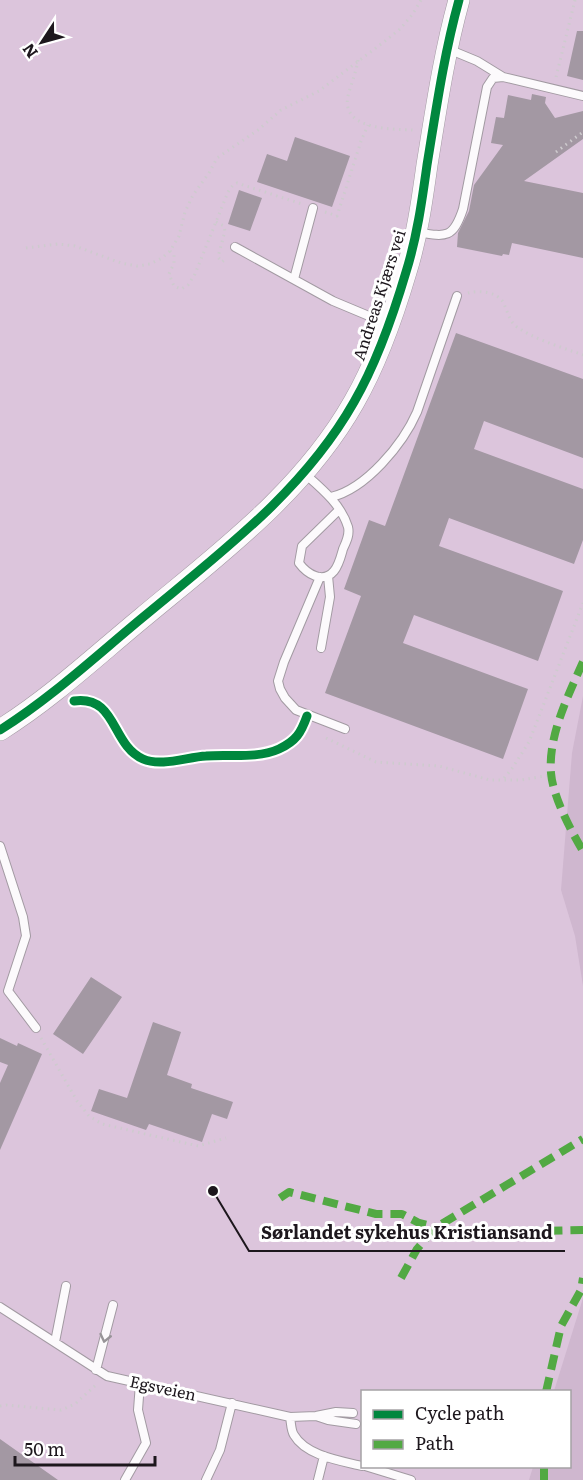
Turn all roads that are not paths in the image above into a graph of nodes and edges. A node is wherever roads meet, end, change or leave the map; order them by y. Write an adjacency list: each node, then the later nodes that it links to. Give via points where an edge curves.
1 (459, 0): 2 (street, Andreas Kjærs vei)
2 (448, 48): 3 (lane); 6 (street, Andreas Kjærs vei)
3 (503, 77): 4 (lane); 6 (lane, via 493,78 487,87 456,228 444,236)
4 (583, 96)
5 (313, 208): 8 (lane)
6 (417, 231): 10 (street, Andreas Kjærs vei)
7 (235, 247): 8 (lane)
8 (294, 279): 10 (lane, via 333,301)
9 (457, 296): 12 (lane, via 409,430 361,482 348,492)
10 (389, 324): 11 (street, Andreas Kjærs vei, via 354,402)
11 (304, 473): 12 (lane); 17 (street, Andreas Kjærs vei, via 265,516 44,699)
12 (331, 497): 13 (lane)
13 (339, 510): 14 (lane, via 349,529 348,537 338,564); 14 (lane, via 305,542 300,553 299,563 304,570)
14 (324, 577): 15 (lane, via 330,597); 16 (lane, via 278,676 280,689 296,710)
15 (321, 648)
16 (345, 729)
17 (0, 730)
18 (0, 846): 19 (lane, via 26,936 8,991)
19 (36, 1029)
20 (66, 1286): 23 (lane)
21 (112, 1305): 24 (lane, one-way to 24)
22 (0, 1307): 23 (lane, Egsveien)
23 (55, 1342): 24 (lane, Egsveien)
24 (96, 1370): 25 (lane, Egsveien)
25 (140, 1383): 26 (lane, Egsveien); 34 (lane, via 138,1410 146,1443)
26 (232, 1404): 29 (lane, Egsveien); 35 (lane, via 220,1450)
27 (353, 1413): 28 (lane)
28 (315, 1416): 29 (lane, Egsveien); 30 (lane)
29 (290, 1417): 31 (lane, via 294,1435)
30 (356, 1424)
31 (324, 1456): 32 (lane); 36 (lane)
32 (361, 1465)
33 (371, 1468): 37 (lane)
34 (125, 1480)
35 (206, 1480)
36 (318, 1480)
37 (411, 1480)

